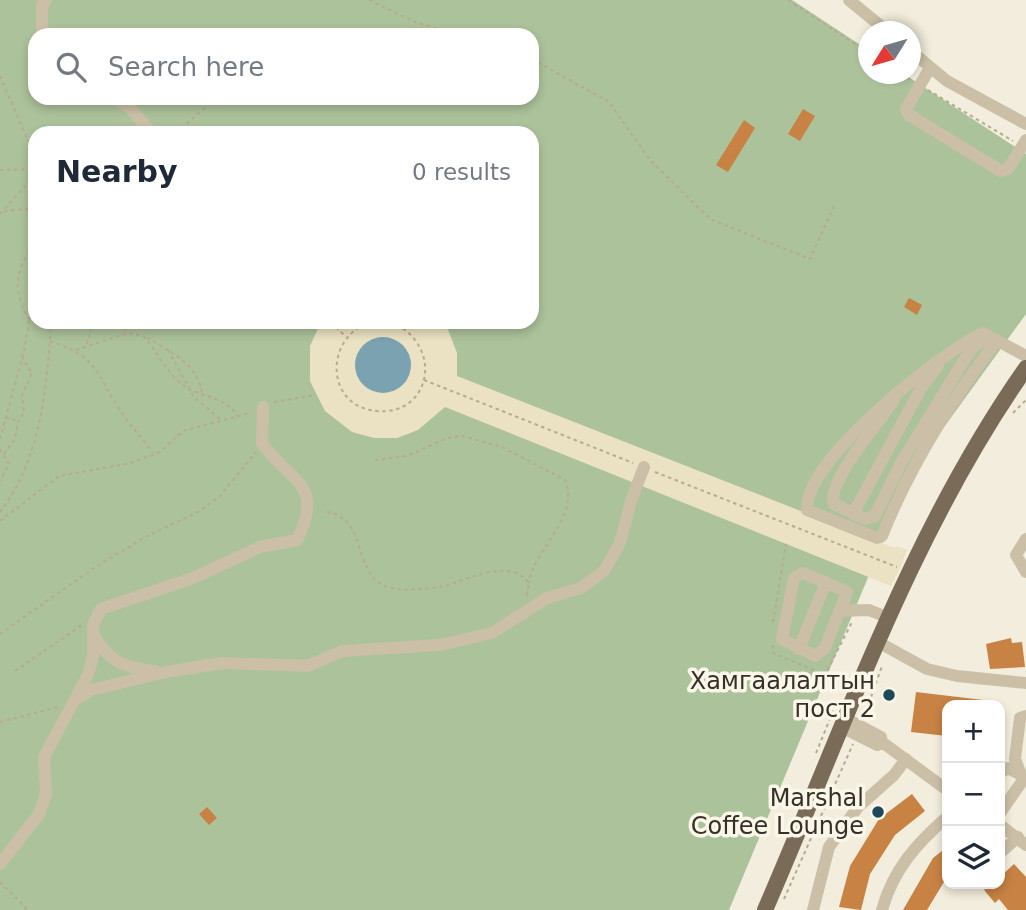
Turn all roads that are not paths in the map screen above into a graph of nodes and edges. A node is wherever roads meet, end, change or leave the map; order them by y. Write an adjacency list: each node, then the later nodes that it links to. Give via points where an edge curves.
1 (46, 0): 4 (street)
2 (849, 0): 3 (street)
3 (875, 21)
4 (42, 28)
5 (921, 60): 6 (street)
6 (930, 68): 8 (street); 10 (street, via 906,112 1005,171)
7 (126, 105): 9 (street)
8 (1026, 124)
9 (146, 126)
10 (1024, 144)
11 (993, 339): 12 (street); 13 (street, via 984,333); 15 (street, via 916,463 882,536 877,538 807,510 808,499 831,462 876,410); 18 (street, via 974,346 963,362 901,463 875,516 870,520)
12 (1026, 356)
13 (945, 358): 15 (street); 18 (street, via 921,388)
14 (1026, 368): 25 (main road, via 935,515)
15 (900, 391): 18 (street, via 863,440 834,491 834,504)
16 (263, 407): 26 (street, via 262,443 305,491 308,508 297,540 260,547 193,578 115,602 94,617)
17 (644, 467): 29 (street, via 620,543 604,570 581,588 547,598 492,633 440,645 342,651 308,666 222,663)
18 (853, 513)
19 (1026, 539): 20 (street, via 1016,555)
20 (1026, 572)
21 (826, 582): 22 (street); 28 (street); 28 (street, via 803,573 794,578 782,639)
22 (847, 592): 23 (street); 24 (street)
23 (869, 610): 24 (street); 25 (street)
24 (839, 611): 28 (street, via 821,654)
25 (888, 618): 27 (main road)
26 (93, 635): 29 (street, via 106,655 119,664); 31 (street, via 88,675)
27 (878, 642): 30 (street, via 927,668); 33 (main road)
28 (799, 649)
29 (166, 672): 31 (street, via 92,690)
30 (1026, 683)
31 (75, 700): 43 (street, via 44,757 47,794 39,814)
32 (1026, 716): 36 (street, via 1020,718 1015,759)
33 (845, 723): 34 (street); 44 (main road)
34 (906, 760): 37 (street); 45 (street, via 858,807 829,847)
35 (1005, 770): 36 (street)
36 (1023, 776): 38 (street)
37 (942, 786)
38 (1005, 803)
39 (942, 821): 46 (street, via 895,873)
40 (1001, 826): 41 (street)
41 (1022, 841): 42 (street)
42 (1005, 850)
43 (0, 864)
44 (765, 910)
45 (813, 910)
46 (882, 910)

